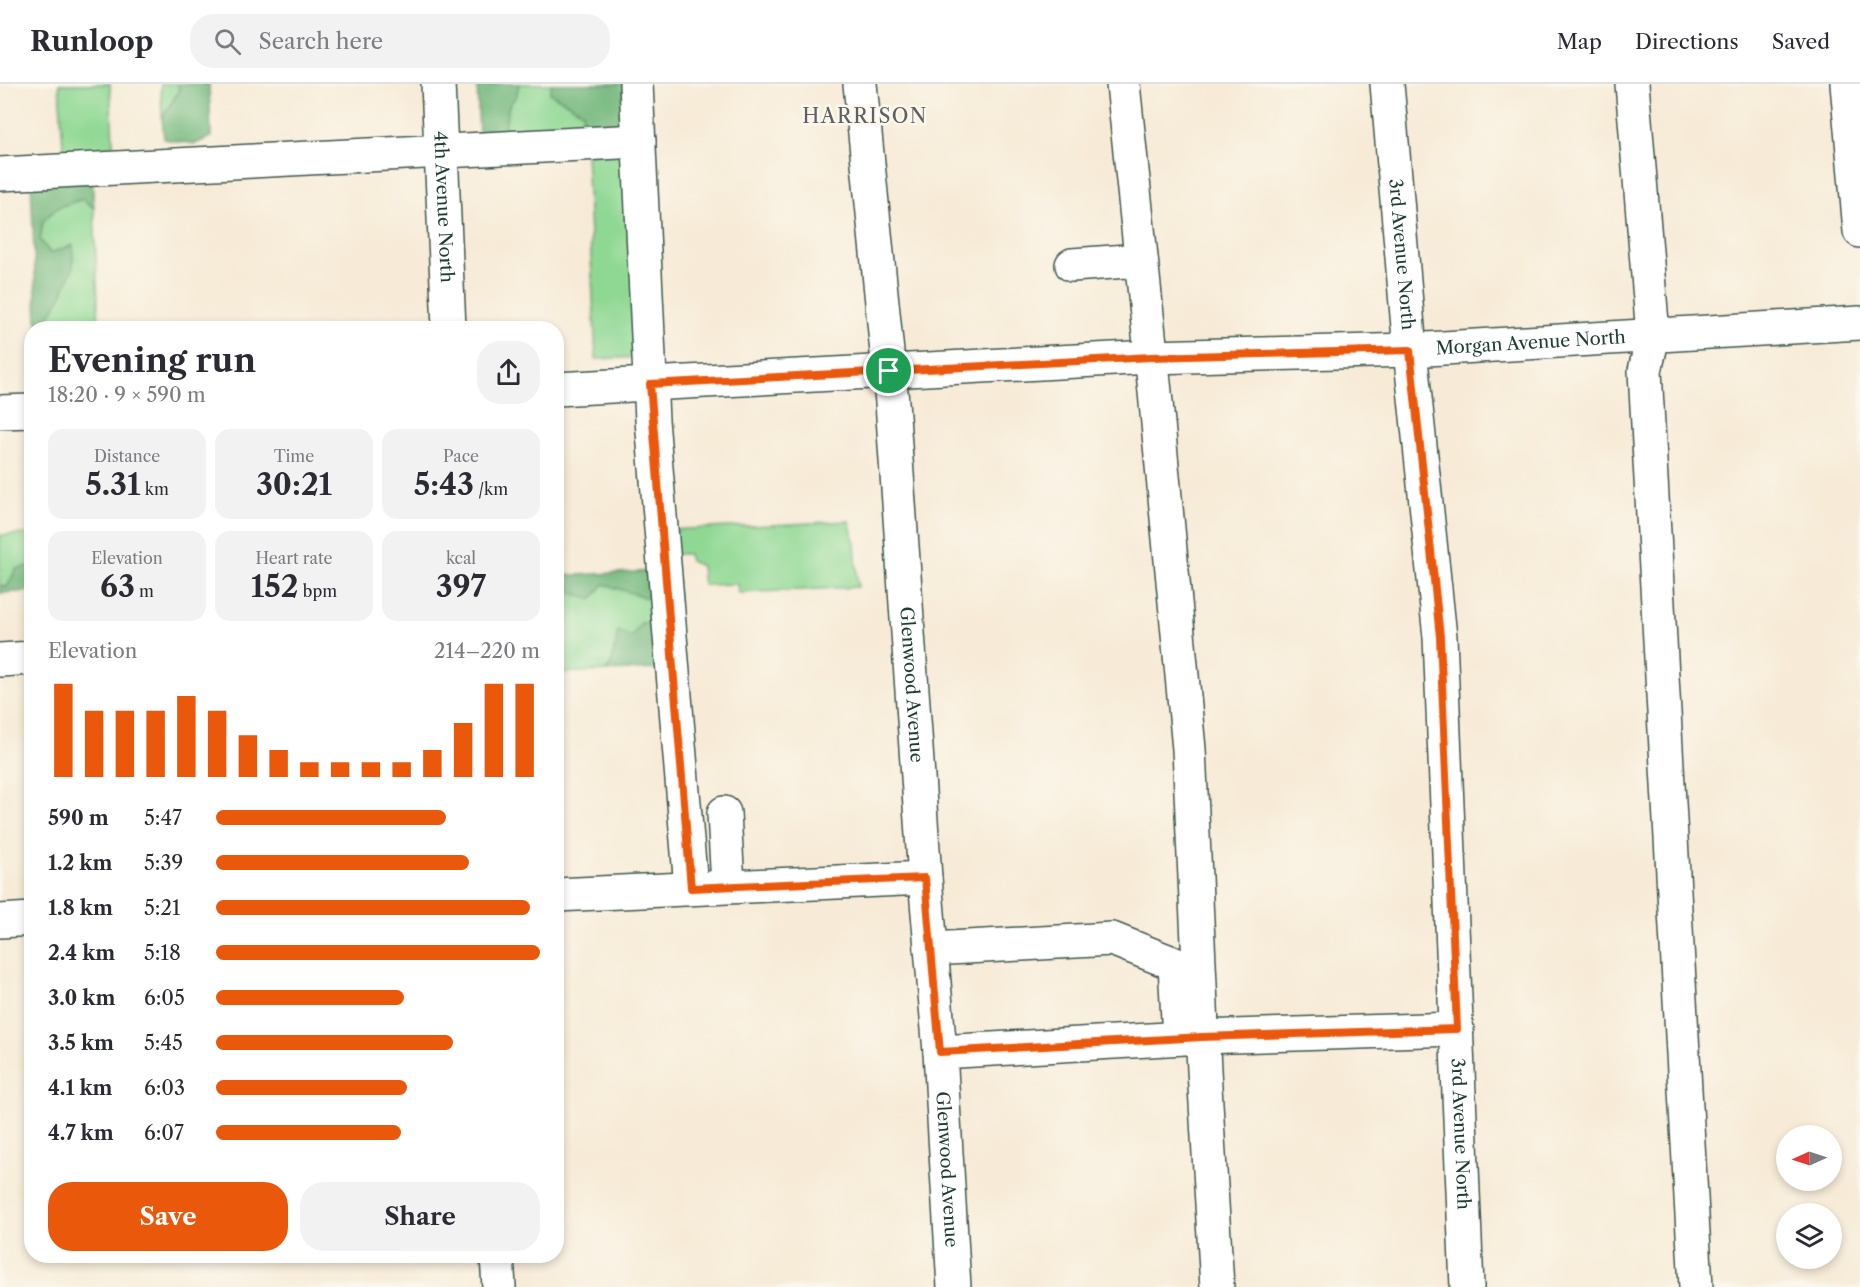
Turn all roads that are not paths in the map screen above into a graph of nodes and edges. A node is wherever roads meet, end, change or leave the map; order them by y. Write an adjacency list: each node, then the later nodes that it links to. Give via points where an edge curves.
1 (438, 84): 9 (street, 4th Avenue North)
2 (636, 84): 8 (street)
3 (860, 84): 19 (street, Glenwood Avenue)
4 (1123, 84): 12 (street)
5 (1387, 84): 17 (street, 3rd Avenue North)
6 (1632, 84): 16 (street)
7 (1847, 84): 11 (street)
8 (639, 141): 9 (street); 20 (street)
9 (442, 151): 10 (street); 14 (street, 4th Avenue North)
10 (0, 174)
11 (1860, 231)
12 (1141, 260): 13 (street); 18 (street)
13 (1072, 265)
14 (449, 321)
15 (1860, 323): 16 (street, Morgan Avenue North)
16 (1653, 334): 17 (street, Morgan Avenue North); 42 (street, via 1645,371)
17 (1410, 350): 18 (street, Morgan Avenue North); 34 (street, 3rd Avenue North, via 1440,637)
18 (1151, 357): 19 (street, Morgan Avenue North); 35 (street, via 1188,749)
19 (889, 371): 20 (street, Morgan Avenue North); 27 (street, Glenwood Avenue)
20 (650, 384): 21 (street, Morgan Avenue North); 29 (street)
21 (564, 389)
22 (24, 411): 23 (street)
23 (0, 412)
24 (24, 658): 25 (street)
25 (0, 660)
26 (724, 813): 28 (street)
27 (925, 878): 28 (street); 33 (street, Glenwood Avenue)
28 (728, 886): 29 (street)
29 (691, 888): 30 (street)
30 (564, 895)
31 (24, 920): 32 (street)
32 (0, 921)
33 (931, 949): 35 (street, via 1112,939 1175,964); 36 (street, Glenwood Avenue)
34 (1457, 1029): 35 (street); 41 (street, 3rd Avenue North)
35 (1190, 1038): 36 (street); 40 (street)
36 (940, 1052): 39 (street, Glenwood Avenue)
37 (497, 1263): 38 (street)
38 (499, 1287)
39 (954, 1287)
40 (1217, 1287)
41 (1467, 1287)
42 (1696, 1287)

